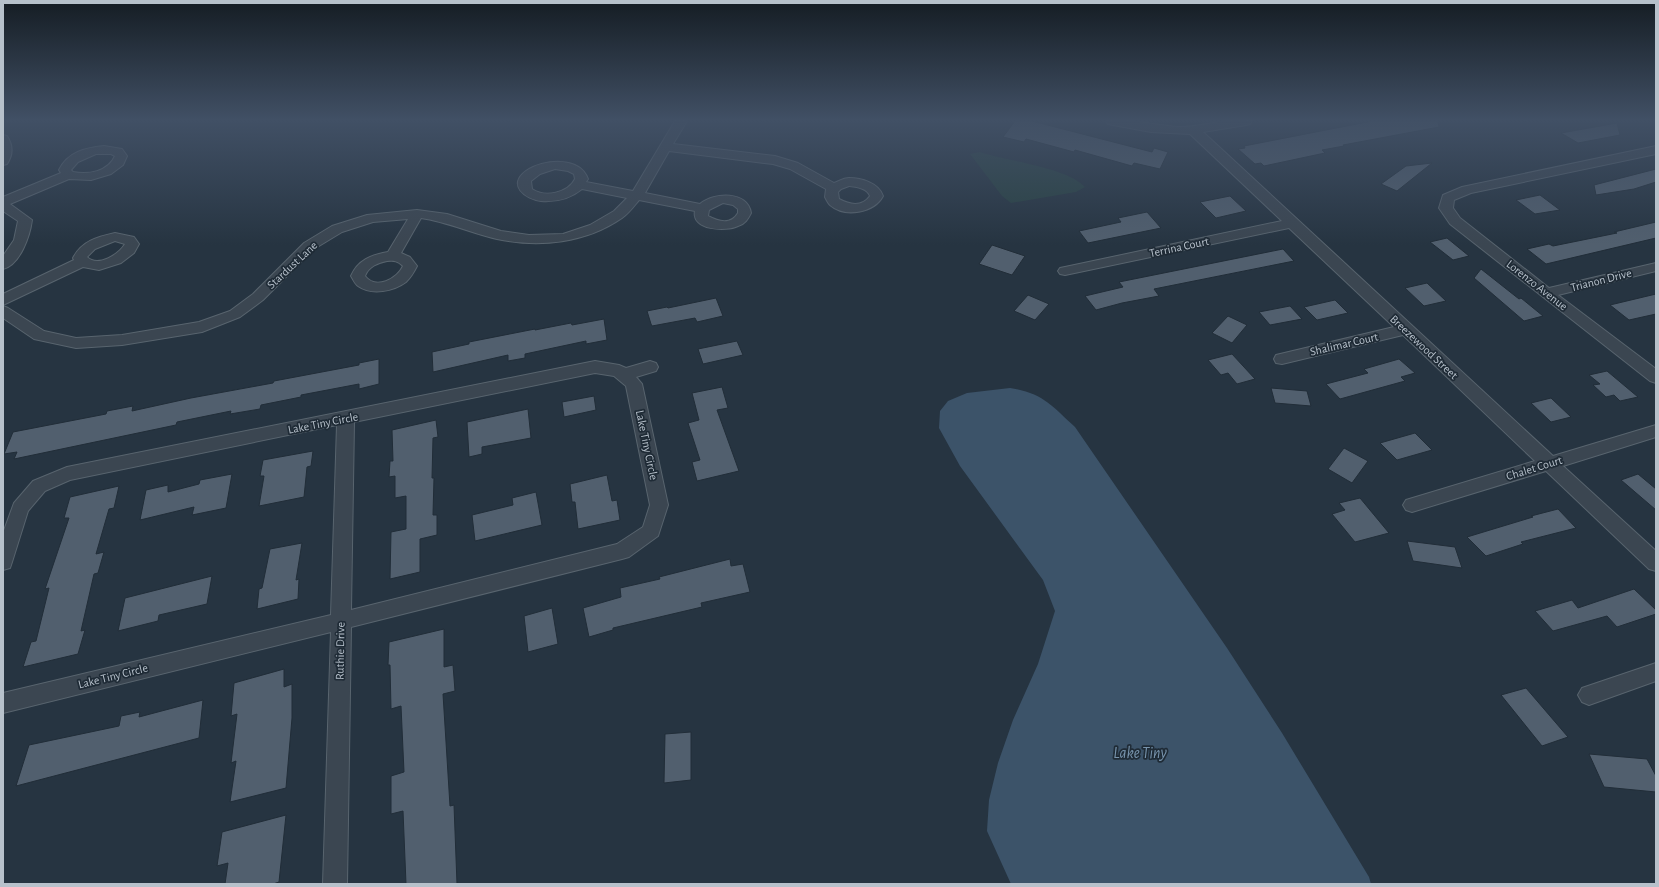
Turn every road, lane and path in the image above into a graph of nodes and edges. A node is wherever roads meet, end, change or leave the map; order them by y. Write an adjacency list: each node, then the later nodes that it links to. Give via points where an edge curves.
1 (657, 162): 8 (street, Stardust Lane)
2 (783, 162): 7 (street)
3 (1227, 162): 12 (street, Breezewood Street)
4 (1597, 162): 18 (street, Lorenzo Avenue, via 1467,190 1448,198 1446,208 1455,221)
5 (68, 174): 9 (street)
6 (580, 186): 8 (street)
7 (834, 188)
8 (637, 195): 10 (street); 11 (street, Stardust Lane, via 619,214 595,228 564,238 529,239 499,235 442,217)
9 (3, 203): 15 (street, via 25,220 24,235 13,255)
10 (703, 208)
11 (417, 214): 13 (street); 20 (street, Stardust Lane, via 372,218 337,229 309,246 258,297 241,310 202,327 122,340 76,342 39,334)
12 (1292, 223): 17 (street, Terrina Court); 21 (street, Breezewood Street)
13 (393, 256)
14 (82, 262): 19 (street)
15 (3, 265)
16 (1656, 267): 18 (street, Trianon Drive)
17 (1065, 271)
18 (1546, 293): 25 (street, Lorenzo Avenue)
19 (3, 300)
20 (3, 311)
21 (1406, 329): 22 (street, Shalimar Court); 28 (street, Breezewood Street)
22 (1282, 359)
23 (650, 368): 24 (street)
24 (623, 375): 26 (street, Lake Tiny Circle, via 619,371 595,367); 32 (street, Lake Tiny Circle, via 634,384 659,505 651,531 622,550)
25 (1656, 377)
26 (346, 418): 30 (street, Lake Tiny Circle, via 67,474 39,486 20,508); 32 (street, Ruthie Drive)
27 (1656, 432): 28 (street, Chalet Court)
28 (1549, 463): 29 (street, Chalet Court); 31 (street, Breezewood Street)
29 (1412, 505)
30 (3, 562)
31 (1656, 563)
32 (341, 621): 35 (street, Lake Tiny Circle); 36 (street, Ruthie Drive)
33 (1656, 672): 34 (street)
34 (1588, 695)
35 (3, 703)
36 (335, 884)

